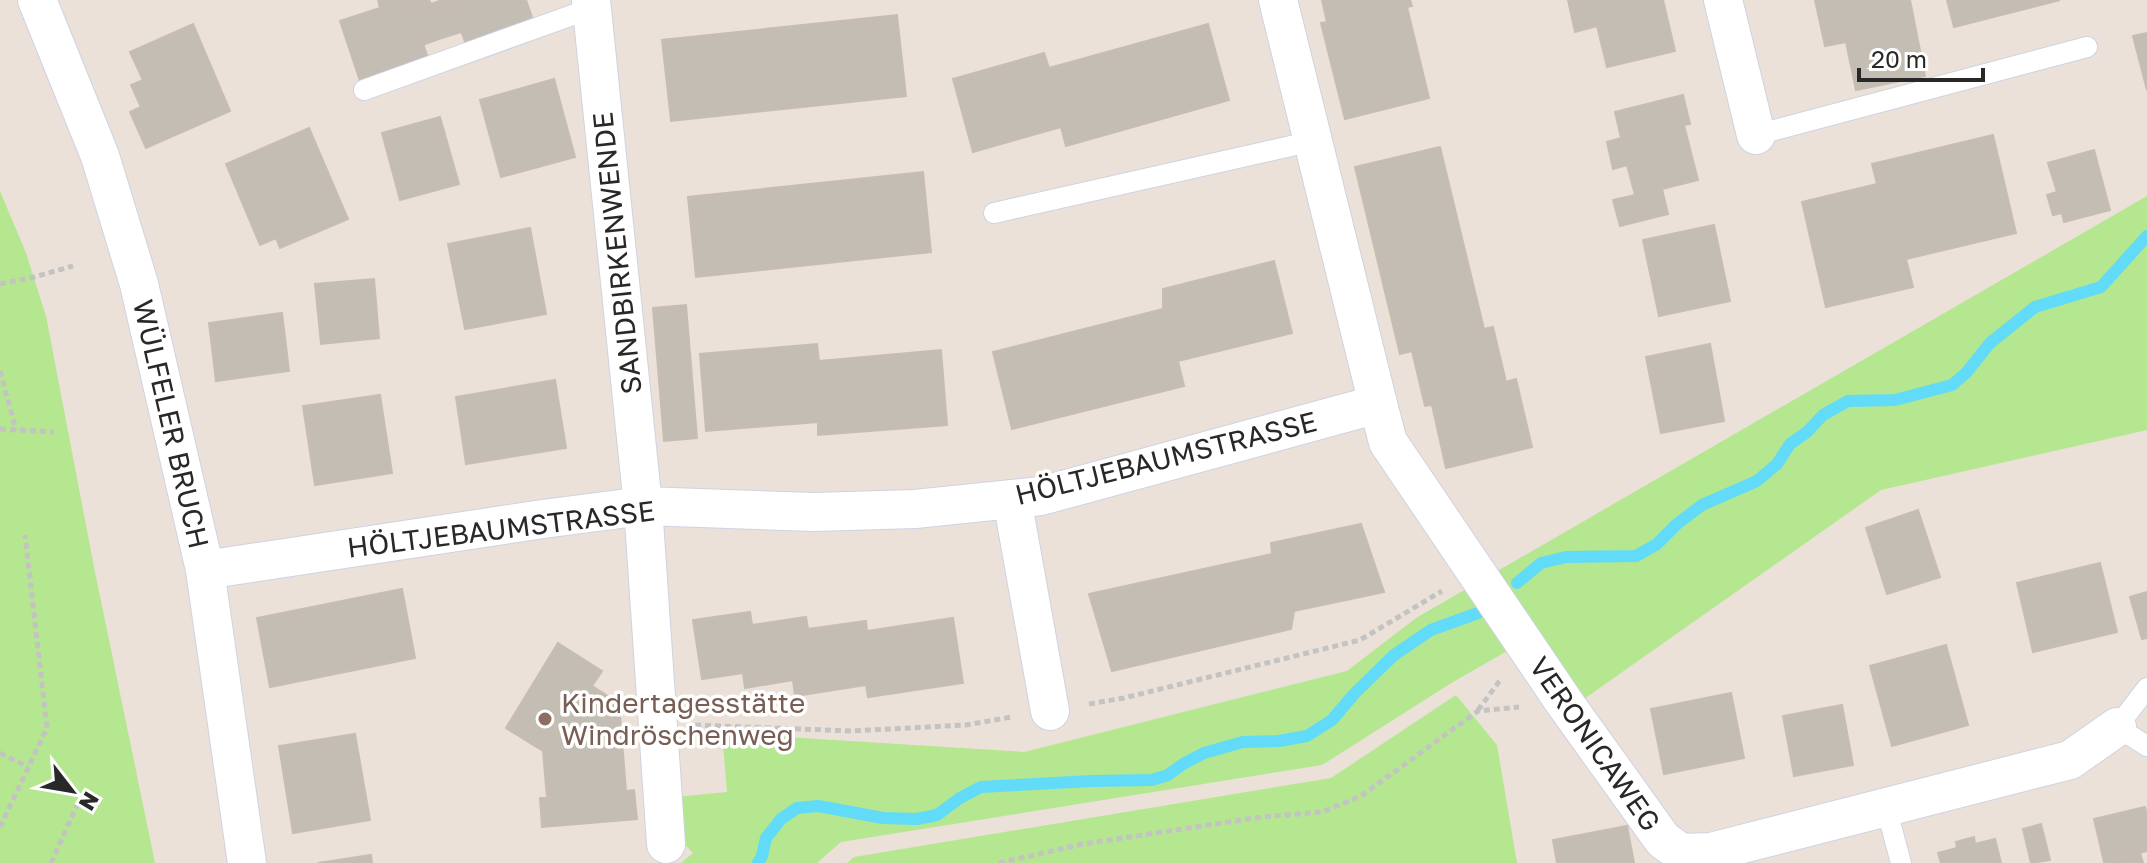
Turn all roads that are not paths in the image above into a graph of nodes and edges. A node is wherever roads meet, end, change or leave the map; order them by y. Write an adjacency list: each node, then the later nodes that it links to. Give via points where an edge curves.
1 (37, 0): 13 (street, WÜLFELER BRUCH, via 100,156 139,284)
2 (1278, 0): 8 (street)
3 (1723, 0): 7 (street)
4 (592, 4): 6 (lane); 12 (street, SANDBIRKENWENDE)
5 (2087, 47): 7 (lane)
6 (364, 90)
7 (1756, 135)
8 (1313, 141): 9 (lane); 10 (street)
9 (994, 213)
10 (1378, 404): 11 (street, HÖLTJEBAUMSTRASSE, via 1041,496); 19 (street, VERONICAWEG, via 1388,442 1564,702 1663,840)
11 (1012, 499): 12 (street, HÖLTJEBAUMSTRASSE, via 814,512); 15 (street)
12 (643, 506): 13 (street, HÖLTJEBAUMSTRASSE); 18 (street, SANDBIRKENWENDE)
13 (205, 570): 20 (street, WÜLFELER BRUCH)
14 (2147, 688): 16 (lane)
15 (1050, 711)
16 (2132, 737): 17 (street, VERONICAWEG, via 2070,760)
17 (1886, 807): 19 (street, VERONICAWEG); 21 (lane)
18 (666, 844)
19 (1682, 858)
20 (247, 863)
21 (1901, 863)

